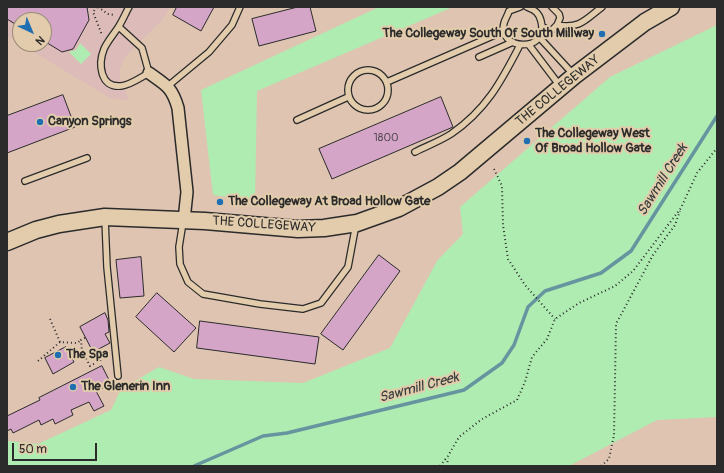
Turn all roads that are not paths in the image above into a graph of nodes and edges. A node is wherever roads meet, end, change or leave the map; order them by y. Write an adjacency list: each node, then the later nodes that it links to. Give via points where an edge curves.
1 (130, 7): 10 (lane)
2 (240, 7): 21 (lane, via 232,25 209,52)
3 (520, 7): 12 (lane, via 510,11 503,23)
4 (527, 7): 8 (lane)
5 (552, 7): 9 (lane, via 559,14)
6 (602, 7): 9 (lane, via 580,24)
7 (671, 7): 19 (street, THE COLLEGEWAY, via 645,22)
8 (537, 8): 11 (lane)
9 (557, 25): 11 (lane, via 551,30)
10 (119, 27): 18 (lane, via 142,48); 18 (lane, via 101,56 100,66 107,82 114,86 122,86)
11 (543, 28): 13 (lane)
12 (504, 31): 14 (lane); 20 (lane)
13 (539, 38): 15 (lane); 19 (lane)
14 (512, 42): 16 (lane); 17 (lane)
15 (529, 45): 16 (lane); 22 (lane)
16 (520, 46): 25 (lane, via 488,101 466,123)
17 (479, 57)
18 (149, 73): 21 (street)
19 (574, 76): 22 (street, THE COLLEGEWAY)
20 (387, 82): 23 (lane, via 379,72 368,69 359,71 350,79); 23 (lane, via 388,93 385,102 376,109 365,111 355,106)
21 (168, 86): 29 (street, via 178,108 187,192)
22 (561, 87): 30 (street, THE COLLEGEWAY, via 438,188 399,208)
23 (348, 97): 24 (lane)
24 (297, 120)
25 (415, 152)
26 (87, 158): 27 (lane)
27 (25, 181)
28 (105, 217): 29 (street, THE COLLEGEWAY); 31 (street, THE COLLEGEWAY, via 59,224); 32 (lane, via 107,268)
29 (184, 220): 30 (street, THE COLLEGEWAY, via 298,229); 30 (lane, via 179,247 180,264 188,282 203,294 303,309 321,303 348,267)
30 (357, 223)
31 (7, 242)
32 (118, 376)

